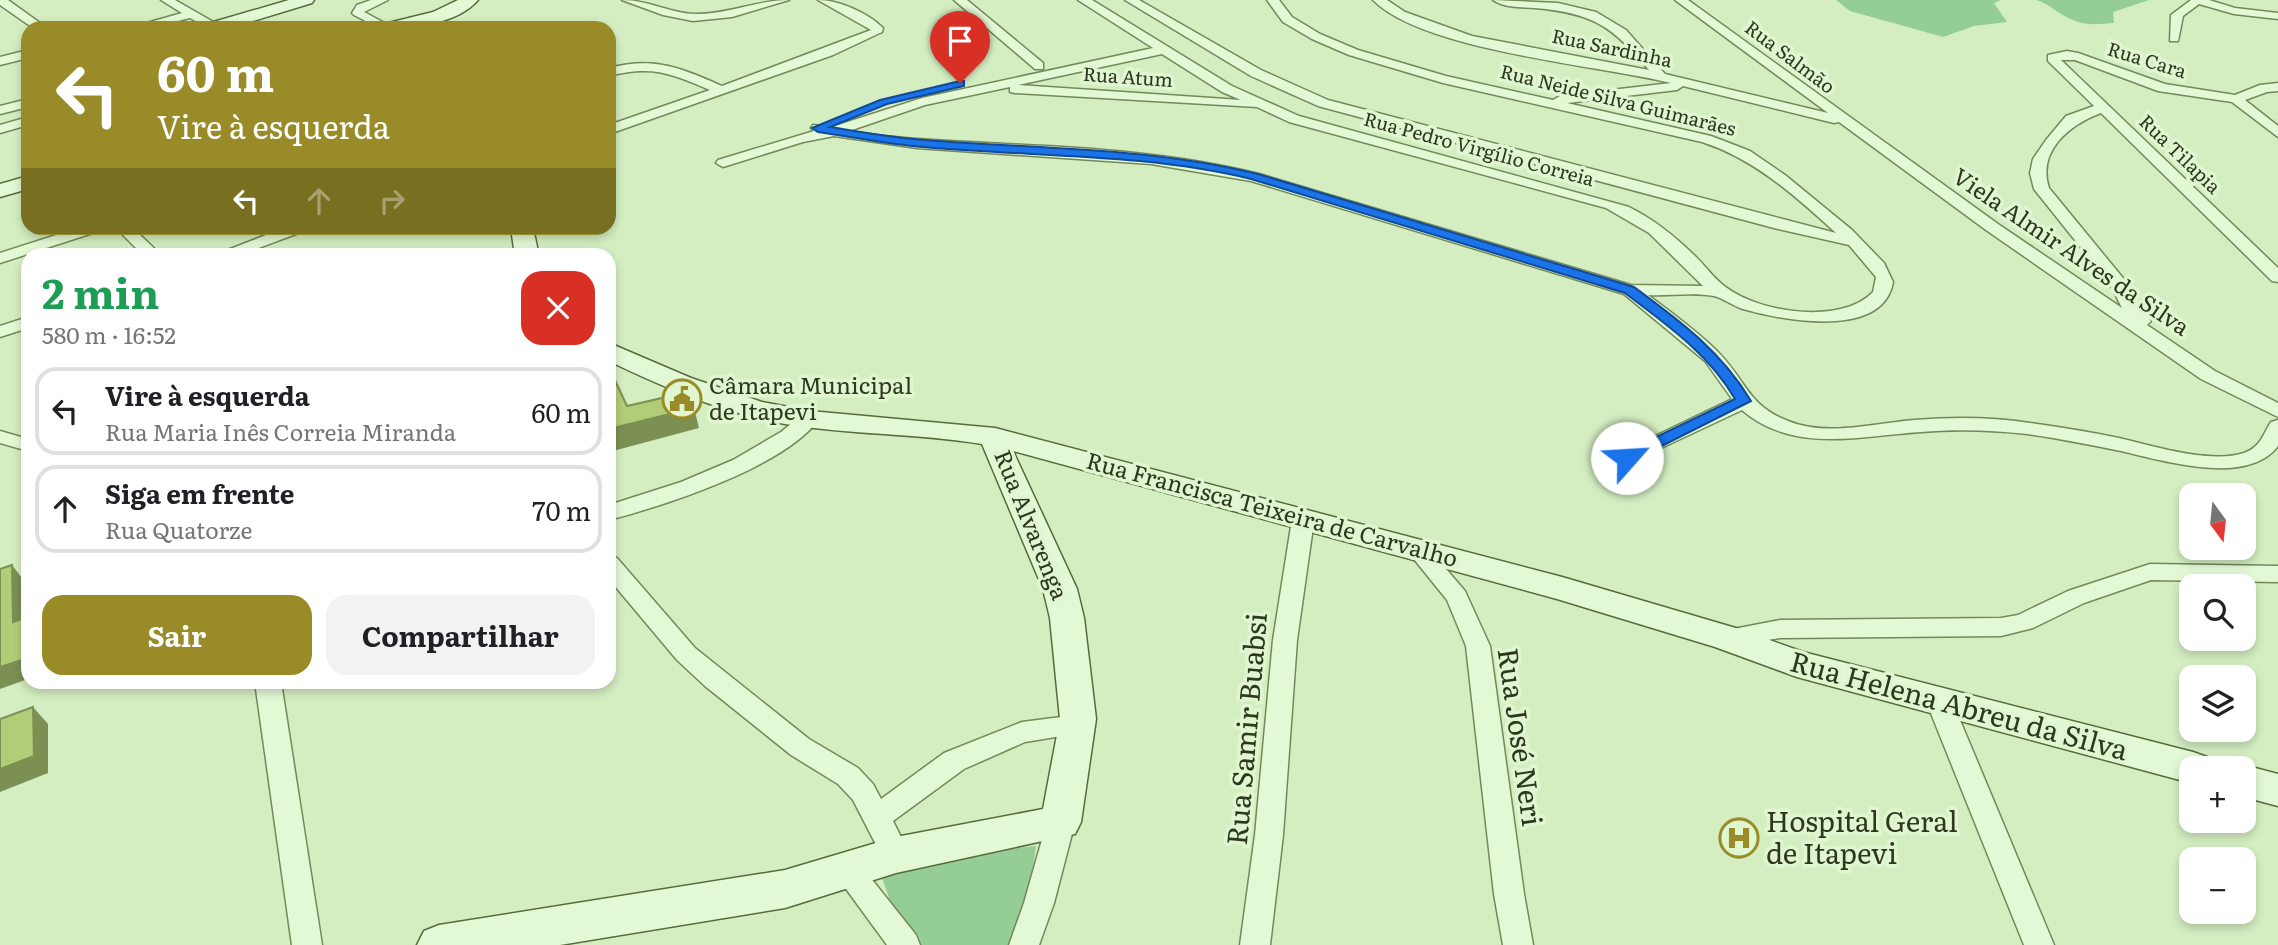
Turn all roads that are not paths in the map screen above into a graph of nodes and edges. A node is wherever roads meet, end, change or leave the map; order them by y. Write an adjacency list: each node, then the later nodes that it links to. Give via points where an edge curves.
1 (1, 0): 22 (street)
2 (167, 0): 20 (street)
3 (306, 0): 18 (street)
4 (382, 0): 26 (street, via 358,9 360,16)
5 (470, 0): 27 (street)
6 (628, 0): 19 (street, via 682,17)
7 (747, 0): 19 (street)
8 (783, 0): 19 (street)
9 (824, 0): 42 (street, via 870,23 876,32)
10 (960, 0): 35 (street)
11 (1084, 0): 29 (street, Rua Pedro Virgílio Correia)
12 (1131, 0): 31 (street, Rua Pedro Virgílio Correia)
13 (1273, 0): 45 (street, Rua Neide Silva Guimarães, via 1286,18 1309,33 1362,56)
14 (1379, 0): 37 (street, Rua Sardinha, via 1390,10 1438,30)
15 (1499, 0): 37 (street, via 1580,10 1603,19)
16 (1681, 0): 50 (street, Rua Salmão)
17 (2198, 0): 21 (street); 28 (street, via 2177,15)
18 (290, 3): 25 (street)
19 (737, 13)
20 (191, 14): 23 (street); 24 (street)
21 (2278, 16)
22 (31, 21)
23 (163, 21)
24 (205, 21)
25 (235, 21)
26 (372, 21)
27 (418, 21)
28 (2174, 38)
29 (1156, 46): 34 (street, Rua Pedro Virgílio Correia); 35 (street); 40 (street)
30 (21, 56): 32 (street)
31 (1228, 57): 34 (street); 62 (street, Rua Pedro Virgílio Correia, via 1323,103)
32 (0, 61)
33 (2052, 61): 43 (street, Rua Cara, via 2067,55 2163,88); 48 (street, Rua Tilapia)
34 (1189, 65): 41 (street, Rua Pedro Virgílio Correia)
35 (1039, 66): 54 (street, via 884,102)
36 (616, 70): 42 (street, via 661,65)
37 (1661, 77): 38 (street, Rua Sardinha)
38 (1686, 85): 45 (street); 50 (street, Rua Sardinha)
39 (2278, 87): 43 (street)
40 (989, 88): 44 (street, Rua Atum); 54 (street)
41 (1227, 89): 44 (street); 47 (street, Rua Pedro Virgílio Correia)
42 (722, 90): 52 (street)
43 (2236, 99): 55 (street)
44 (1199, 102): 47 (street, Rua Atum)
45 (1541, 102): 62 (street, Rua Neide Silva Guimarães, via 1731,148 1751,157)
46 (21, 105): 49 (street)
47 (1265, 106): 70 (street, Rua Pedro Virgílio Correia, via 1637,215)
48 (2103, 107): 68 (street, Rua Tilapia); 74 (street, via 2071,119 2040,159 2037,173 2042,189)
49 (0, 110)
50 (1843, 121): 74 (street, Viela Almir Alves da Silva)
51 (21, 123): 53 (street)
52 (616, 128)
53 (0, 129)
54 (826, 130): 56 (street); 69 (street, via 922,144 1208,165)
55 (2278, 133)
56 (723, 163)
57 (21, 185): 58 (street)
58 (0, 191)
59 (71, 235): 63 (street)
60 (132, 235): 64 (street)
61 (283, 235): 65 (street)
62 (1856, 243): 71 (street, Rua Neide Silva Guimarães, via 1876,261 1884,276 1884,289 1876,301)
63 (31, 248)
64 (146, 248)
65 (255, 248)
66 (21, 251): 67 (street)
67 (0, 258)
68 (2278, 277)
69 (1630, 290): 70 (street); 76 (street, via 1712,358)
70 (1719, 290): 71 (street, Rua Pedro Virgílio Correia, via 1752,305 1808,317)
71 (1860, 309)
72 (21, 324): 73 (street)
73 (0, 332)
74 (2154, 336): 77 (street, Viela Almir Alves da Silva, via 2208,374)
75 (616, 354): 78 (street, Rua Francisca Teixeira de Carvalho, via 706,393)
76 (1744, 401): 79 (street, via 1788,428 1814,433 1977,424 2211,462 2246,459 2264,452); 83 (street)
77 (2278, 411)
78 (809, 419): 81 (street, Rua Francisca Teixeira de Carvalho, via 942,428); 84 (street, via 789,438 727,471)
79 (2278, 426)
80 (0, 437): 82 (street)
81 (995, 437): 85 (street, Rua Francisca Teixeira de Carvalho); 92 (street, Rua Alvarenga, via 1060,589 1074,672)
82 (21, 443)
83 (1627, 458)
84 (616, 511)
85 (1303, 520): 86 (street, Rua Francisca Teixeira de Carvalho); 104 (street, Rua Samir Buabsi, via 1285,640)
86 (1420, 553): 89 (street, Rua Francisca Teixeira de Carvalho); 105 (street, Rua José Neri, via 1457,597 1478,646)
87 (616, 572): 96 (street, via 686,654 800,747 848,776)
88 (2278, 574): 89 (street, via 2150,572 2001,627 1780,629)
89 (1727, 638): 91 (street, Rua Helena Abreu da Silva, via 1797,664)
90 (269, 689): 100 (street)
91 (1939, 701): 93 (street, Rua Helena Abreu da Silva); 106 (street)
92 (1077, 725): 96 (street, via 1022,732 954,761); 97 (street, Rua Alvarenga)
93 (2179, 764)
94 (2256, 784): 95 (street)
95 (2278, 790)
96 (878, 816): 98 (street)
97 (1061, 822): 98 (street); 103 (street)
98 (896, 855): 99 (street)
99 (848, 871): 101 (street, via 785,889); 102 (street)
100 (307, 945)
101 (439, 945)
102 (905, 945)
103 (1024, 945)
104 (1255, 945)
105 (1518, 945)
106 (2039, 945)

